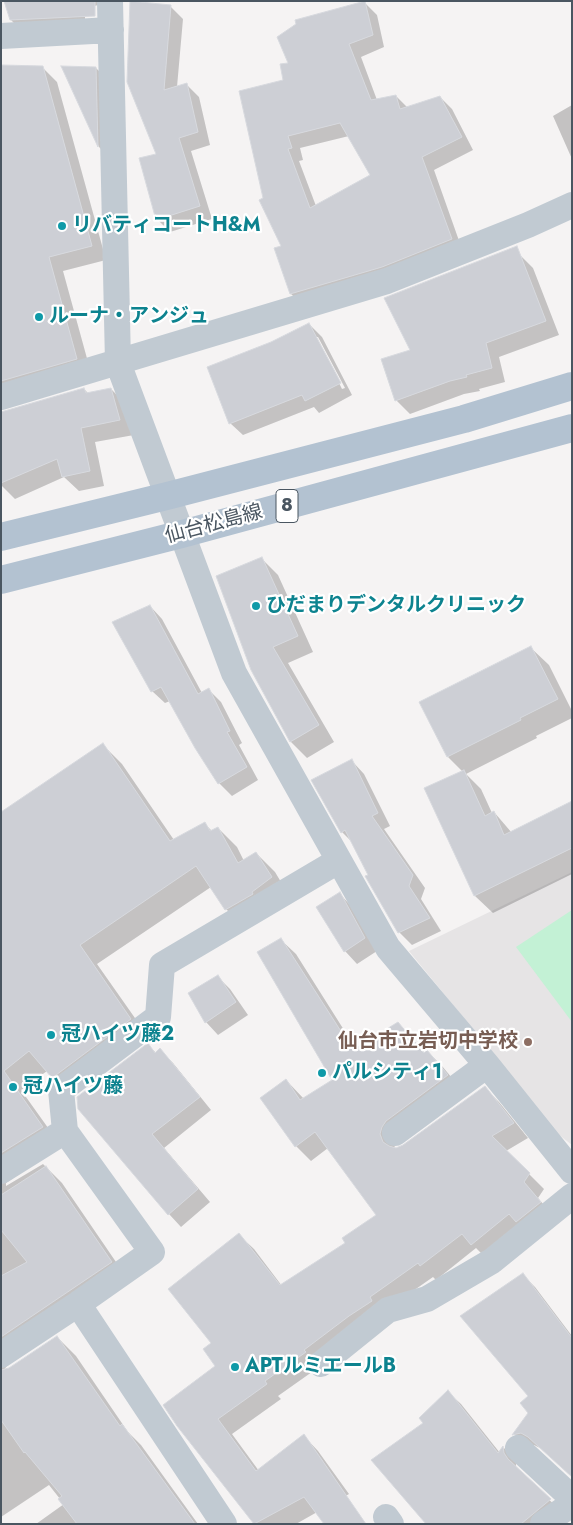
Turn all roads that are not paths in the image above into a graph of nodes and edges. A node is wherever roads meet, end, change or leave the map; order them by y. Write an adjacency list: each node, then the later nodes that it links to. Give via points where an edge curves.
1 (110, 1): 2 (street)
2 (111, 30): 3 (street); 5 (street)
3 (1, 36)
4 (572, 205): 5 (street, via 387,281)
5 (118, 363): 7 (street); 9 (street)
6 (572, 386): 9 (main road, 仙台松島線 / 8, via 464,419)
7 (1, 397)
8 (572, 428): 10 (main road, 仙台松島線 / 8)
9 (167, 496): 10 (street); 11 (main road, 仙台松島線 / 8)
10 (182, 534): 12 (main road, 仙台松島線 / 8); 13 (street, via 234,673)
11 (1, 537)
12 (1, 580)
13 (338, 861): 14 (street, via 388,948); 15 (street, via 162,966 158,1017 61,1090)
14 (486, 1066): 16 (street); 18 (street)
15 (65, 1131): 17 (street); 20 (street, via 152,1252)
16 (396, 1133)
17 (1, 1171)
18 (572, 1171)
19 (572, 1196): 22 (street, via 492,1261 427,1299 388,1310)
20 (78, 1304): 21 (street); 26 (street)
21 (1, 1355)
22 (321, 1364)
23 (518, 1448): 24 (street)
24 (572, 1498)
25 (572, 1504): 27 (street)
26 (224, 1524)
27 (543, 1524)

